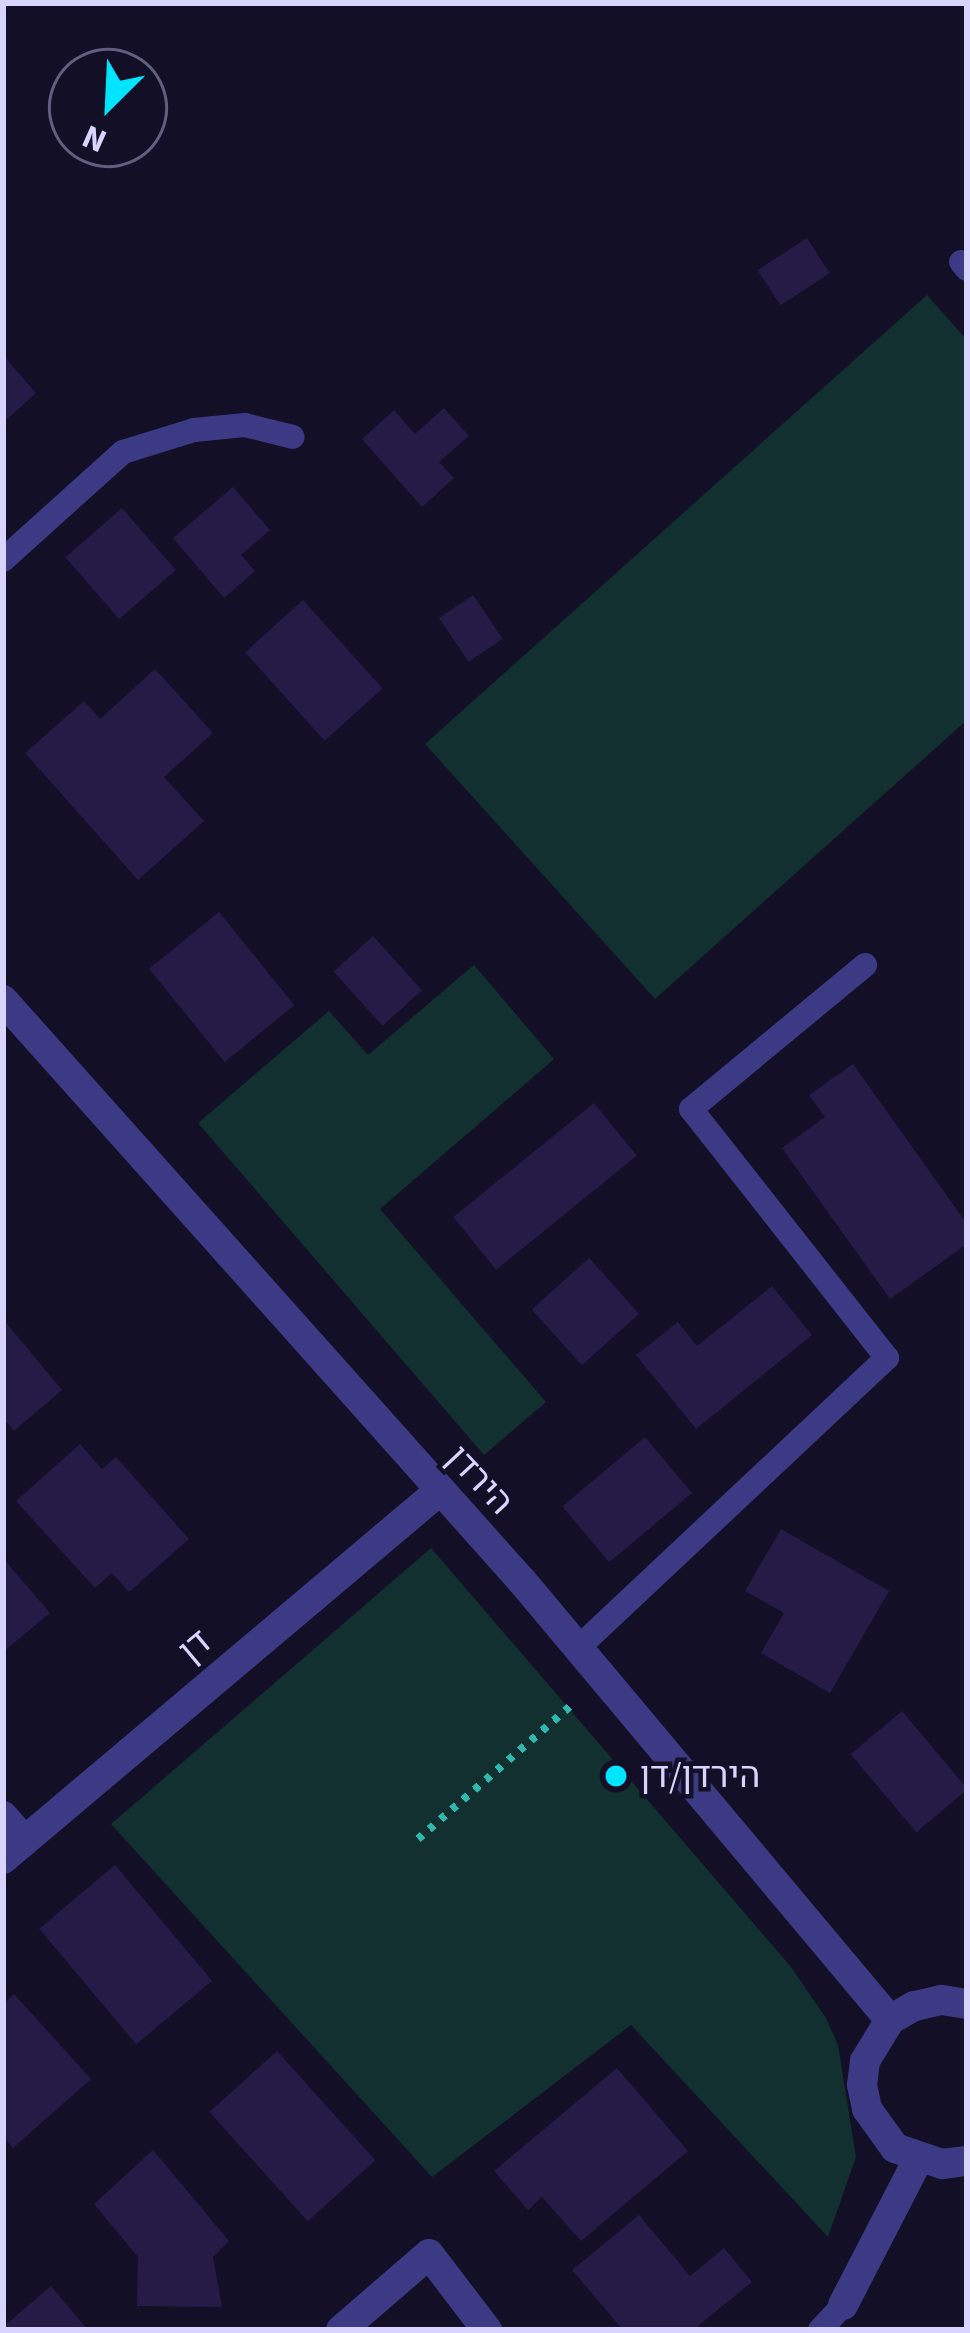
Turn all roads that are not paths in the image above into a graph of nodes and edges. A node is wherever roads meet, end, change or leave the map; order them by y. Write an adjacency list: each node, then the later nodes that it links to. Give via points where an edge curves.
1 (293, 437): 2 (lane, via 245,425 194,430 123,452)
2 (3, 560)
3 (865, 965): 6 (lane, via 691,1109 887,1358)
4 (3, 1000): 5 (street, הירדן)
5 (438, 1492): 6 (street, הירדן); 8 (street, דן)
6 (578, 1648): 10 (street, הירדן)
7 (3, 1816): 8 (street)
8 (14, 1850)
9 (967, 2004): 10 (street, via 941,2000)
10 (890, 2020): 11 (street, via 865,2061 867,2109 896,2148)
11 (918, 2160): 12 (street); 13 (street)
12 (967, 2161)
13 (843, 2305): 16 (lane)
14 (341, 2330): 15 (street, via 429,2254)
15 (488, 2330)
16 (820, 2330)

